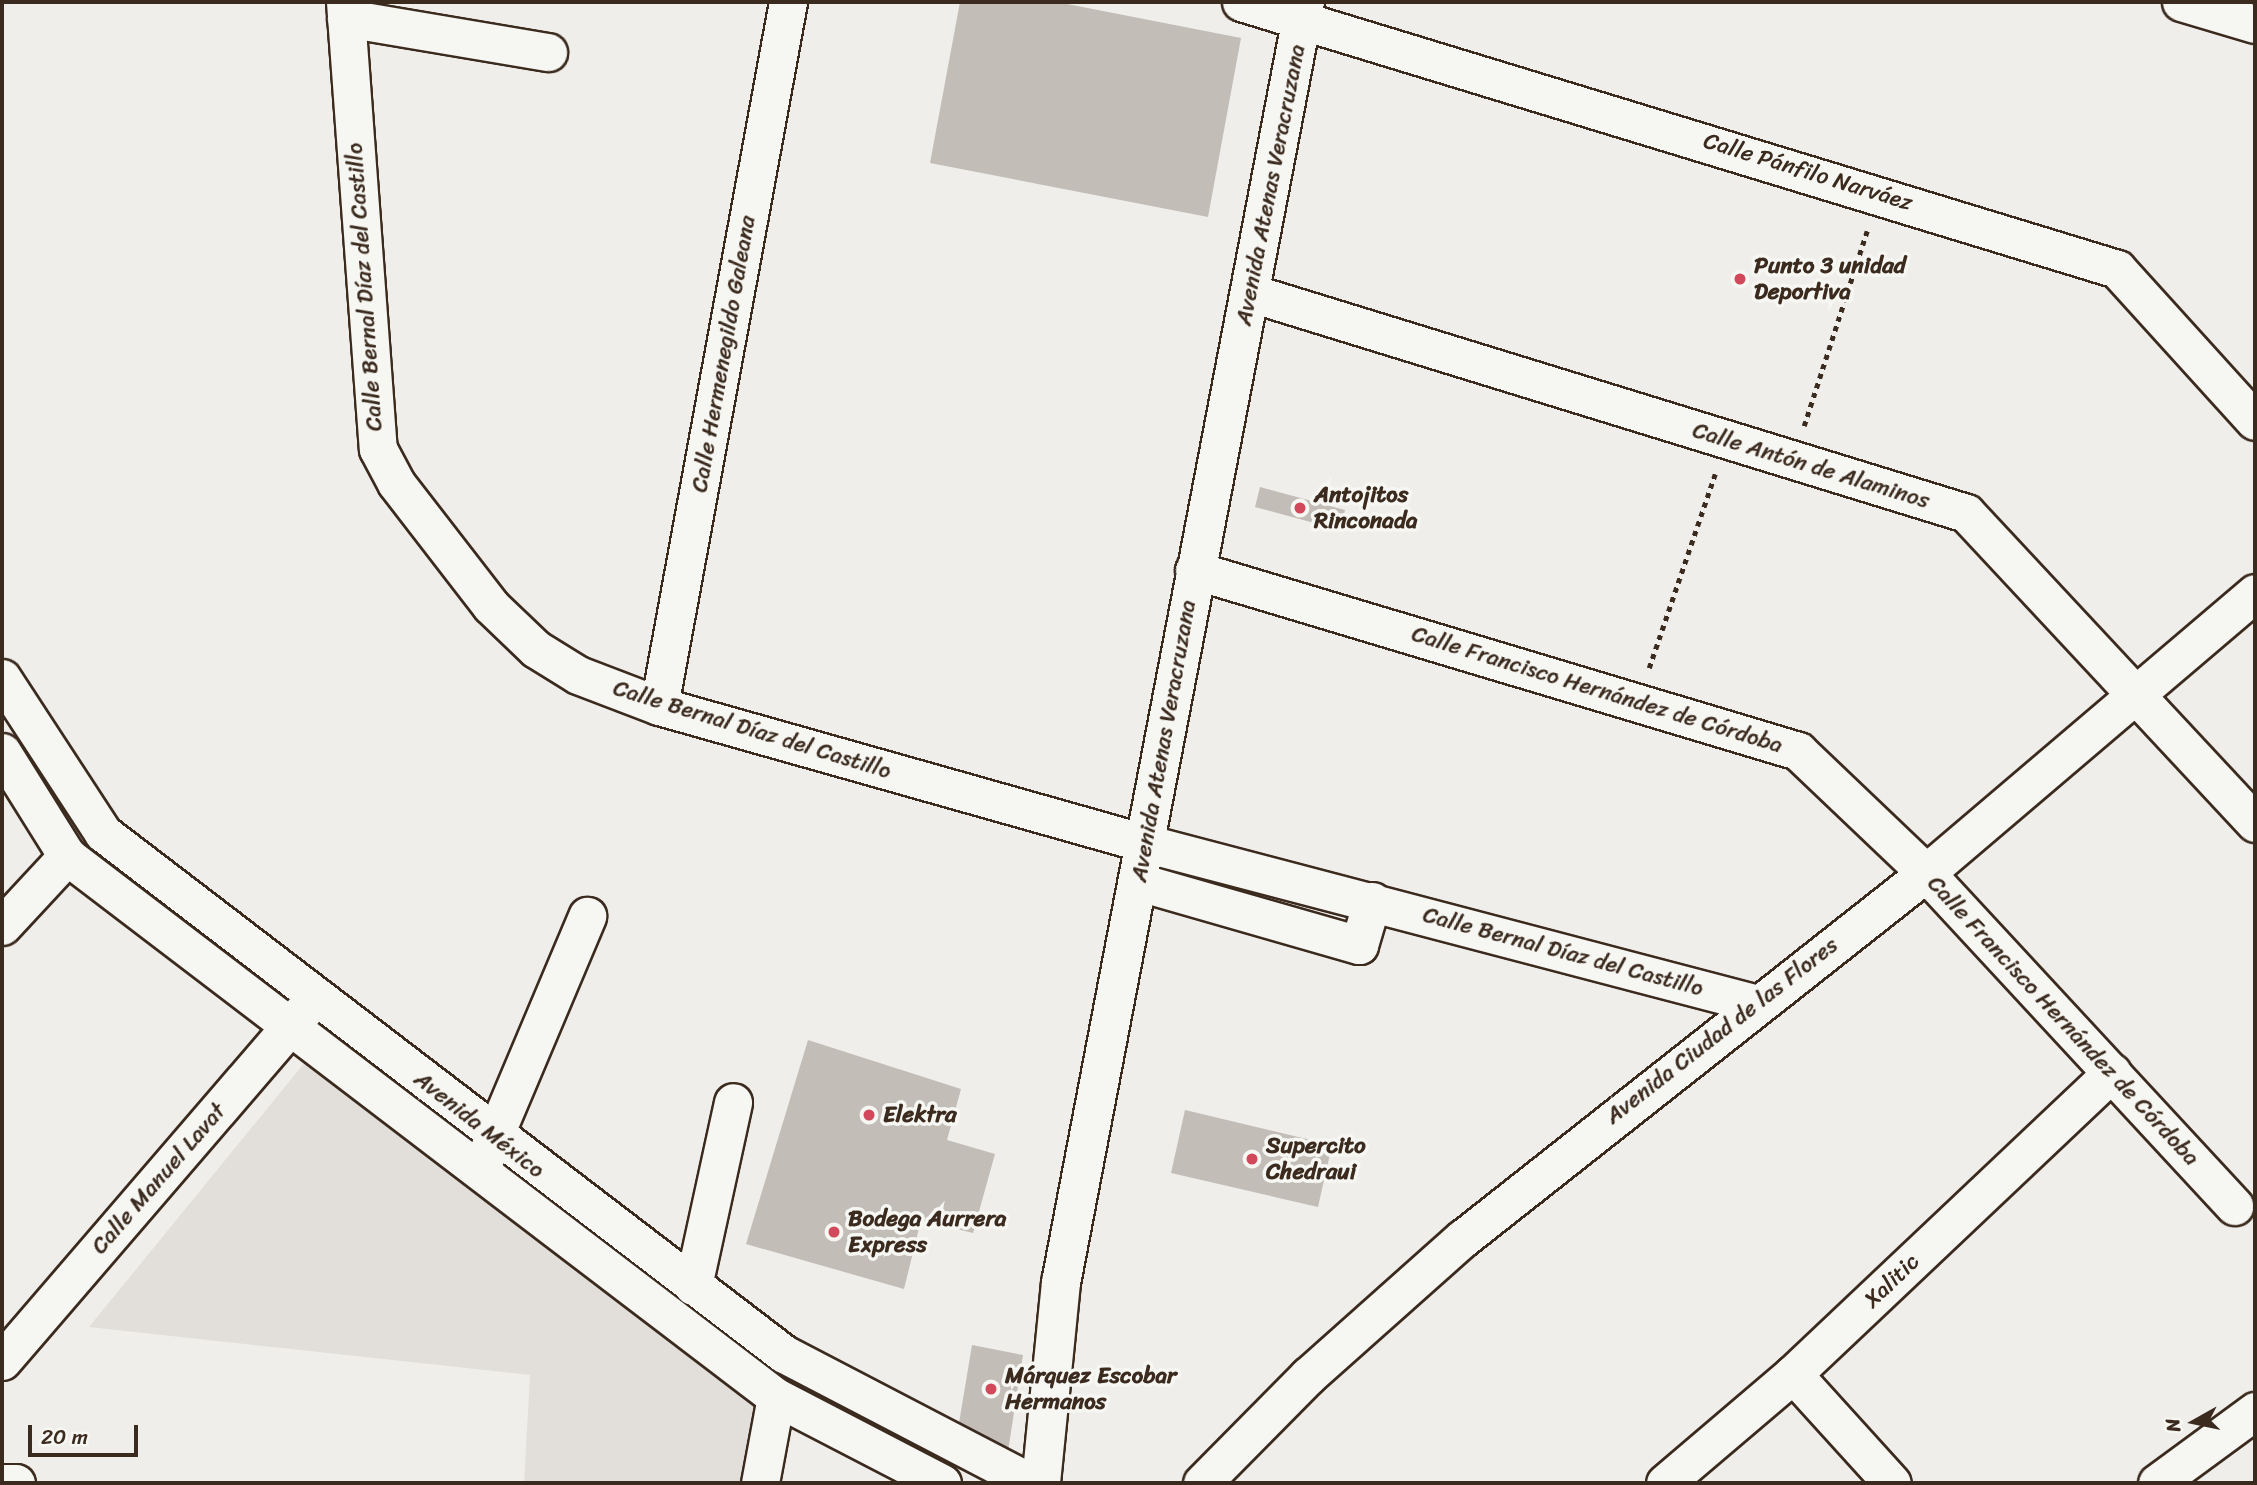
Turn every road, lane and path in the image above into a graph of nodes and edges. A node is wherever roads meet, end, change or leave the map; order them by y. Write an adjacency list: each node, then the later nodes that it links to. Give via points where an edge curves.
1 (788, 2): 18 (street, Calle Hermenegildo Galeana)
2 (1241, 2): 4 (street, Calle Pánfilo Narváez)
3 (2181, 2): 6 (street)
4 (1304, 9): 8 (street, Calle Pánfilo Narváez); 9 (main road, Avenida Atenas Veracruzana)
5 (345, 10): 7 (street); 18 (street, Calle Bernal Díaz del Castillo, via 378,449 396,483 491,606 536,649 578,676)
6 (2255, 24)
7 (548, 52)
8 (1883, 195): 10 (street, Calle Pánfilo Narváez, via 2117,269); 12 (path)
9 (1251, 293): 11 (street, Calle Antón de Alaminos); 13 (main road, Avenida Atenas Veracruzana)
10 (2255, 421)
11 (1727, 440): 12 (street, Calle Antón de Alaminos); 17 (path)
12 (1793, 460): 16 (street, Calle Antón de Alaminos, via 1966,513)
13 (1194, 570): 17 (street, Calle Francisco Hernández de Córdoba); 21 (main road, Avenida Atenas Veracruzana)
14 (2255, 593): 16 (street, Avenida Ciudad de las Flores)
15 (2, 678): 28 (street, Avenida México, via 103,833)
16 (2137, 694): 20 (street, Calle Antón de Alaminos); 23 (street, Avenida Ciudad de las Flores)
17 (1638, 701): 23 (street, Calle Francisco Hernández de Córdoba, via 1798,751)
18 (659, 706): 21 (street, Calle Bernal Díaz del Castillo)
19 (2, 752): 22 (street, Avenida México)
20 (2255, 822)
21 (1148, 844): 24 (main road, Avenida Atenas Veracruzana); 25 (street, Calle Bernal Díaz del Castillo)
22 (67, 856): 27 (street); 30 (street, Avenida México)
23 (1926, 873): 29 (street, Avenida Ciudad de las Flores); 31 (street, Calle Francisco Hernández de Córdoba)
24 (1139, 882): 25 (street, via 1359,945); 46 (main road, Avenida Atenas Veracruzana, via 1061,1283)
25 (1372, 901): 29 (street, Calle Bernal Díaz del Castillo)
26 (587, 916): 33 (street)
27 (2, 926)
28 (314, 997): 30 (street, Calle Manuel Lavat); 33 (street, Avenida México)
29 (1754, 1003): 47 (street, Avenida Ciudad de las Flores, via 1462,1239 1308,1376)
30 (291, 1026): 34 (street, Avenida México); 37 (street, Calle Manuel Lavat)
31 (2112, 1072): 35 (street, Calle Francisco Hernández de Córdoba); 38 (street, Xalitic)
32 (733, 1102): 36 (street)
33 (493, 1137): 34 (street); 36 (street, Avenida México)
34 (479, 1171): 39 (street, Avenida México)
35 (2234, 1206)
36 (693, 1286): 45 (street, Avenida México, via 815,1375)
37 (2, 1361)
38 (1793, 1374): 48 (street, Xalitic); 49 (street)
39 (776, 1397): 43 (street); 44 (street, Avenida México)
40 (2255, 1411): 50 (street)
41 (2, 1483): 42 (street)
42 (16, 1483)
43 (760, 1483)
44 (942, 1483)
45 (1031, 1483)
46 (1041, 1483)
47 (1202, 1483)
48 (1665, 1483)
49 (1892, 1483)
50 (2157, 1483)

